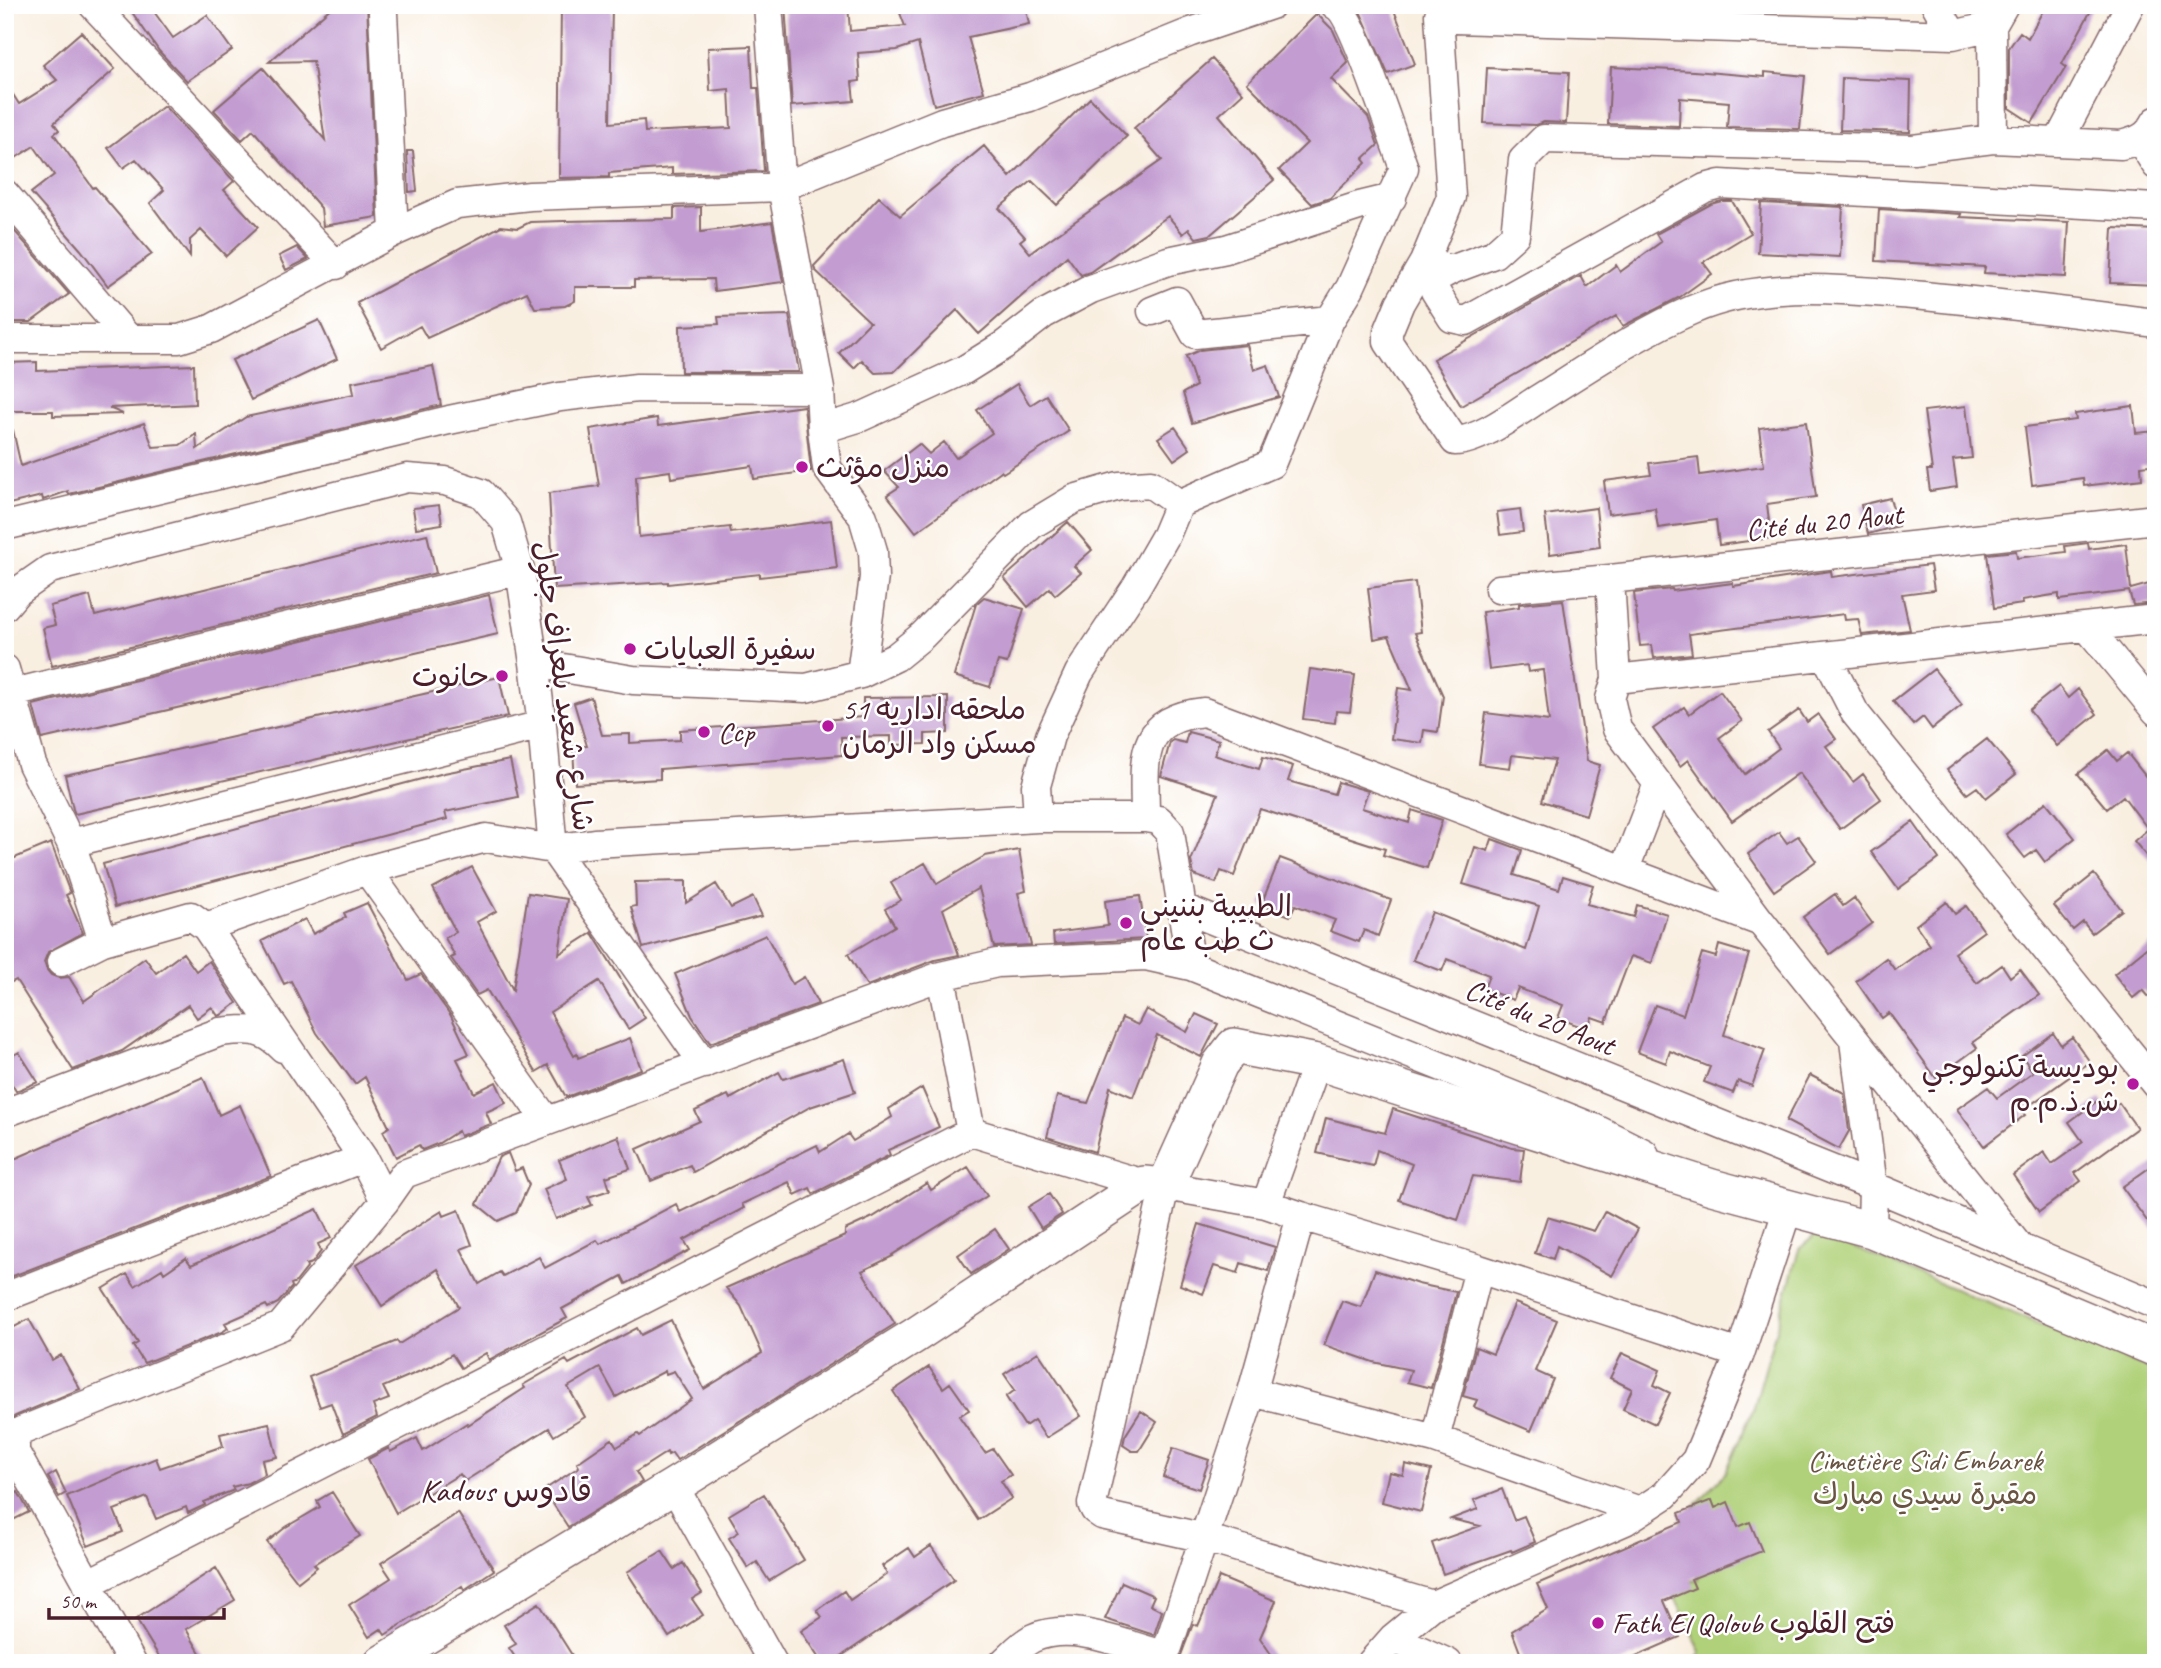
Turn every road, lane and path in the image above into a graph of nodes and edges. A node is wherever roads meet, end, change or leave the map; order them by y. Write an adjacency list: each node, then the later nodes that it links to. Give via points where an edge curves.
1 (93, 5): 20 (street)
2 (768, 5): 14 (street)
3 (1271, 5): 14 (street, via 1030,97 942,122)
4 (1335, 5): 16 (street, via 1355,36 1404,168)
5 (1936, 5): 9 (street)
6 (2130, 5): 12 (street)
7 (383, 13): 18 (street)
8 (1998, 16): 9 (street); 11 (street)
9 (1953, 35): 19 (street, via 1439,15 1451,197)
10 (2148, 131): 12 (street, via 2121,145); 13 (street)
11 (1993, 139): 12 (street); 21 (street, via 1913,149 1544,139 1523,160 1515,235 1494,254)
12 (2058, 142)
13 (2156, 165)
14 (782, 187): 18 (street, via 530,196 457,204); 27 (street)
15 (5, 194): 25 (street)
16 (1392, 198): 23 (street); 28 (street, via 1168,261 1091,289 1044,314 964,370 861,417)
17 (2156, 208): 21 (street, via 1720,184 1705,188 1466,321 1452,318 1435,291 1438,277)
18 (394, 232): 20 (street)
19 (1424, 262): 21 (street); 24 (street, via 1400,303 1388,341 1455,441 1465,441 1496,425 1692,310 1748,294 1779,289 1866,291)
20 (337, 265): 25 (street, via 211,329 179,339)
21 (1451, 270)
22 (1152, 311): 23 (street, via 1177,301 1195,334)
23 (1330, 320): 29 (street, via 1271,464)
24 (2156, 323)
25 (128, 338): 26 (street)
26 (5, 340)
27 (820, 388): 28 (street); 31 (street, via 636,388 560,397)
28 (822, 429): 40 (street, via 827,468 863,517 873,551 874,577)
29 (1179, 503): 40 (street, via 1151,484 1119,486 1074,499 1031,526 897,657); 46 (street, via 1136,587 1079,673 1050,736 1036,786)
30 (2156, 519): 33 (street, Cité du 20 Aout)
31 (5, 526)
32 (520, 570): 35 (street, شارع شعيد بلعراف جلول, via 506,522 481,493 445,481 407,478 50,569 16,592); 39 (street, شارع شعيد بلعراف جلول); 42 (street)
33 (1610, 579): 34 (street, Cité du 20 Aout); 41 (street, Cité du 20 Aout)
34 (1499, 589)
35 (5, 606)
36 (2156, 619): 37 (street)
37 (2087, 627): 38 (street); 43 (street)
38 (1826, 656): 41 (street); 63 (street, via 1855,713)
39 (534, 663): 40 (street, via 633,680 792,688); 44 (street, شارع شعيد بلعراف جلول)
40 (860, 674)
41 (1616, 679): 45 (street, Cité du 20 Aout, via 1610,699 1617,729)
42 (9, 681): 48 (street, via 32,764)
43 (2156, 711)
44 (542, 725): 48 (street); 49 (street, شارع شعيد بلعراف جلول)
45 (1657, 786): 50 (street); 53 (street, Cité du 20 Aout)
46 (1038, 818): 47 (street); 49 (street)
47 (1145, 818): 50 (street, via 1145,754 1158,728 1183,714 1204,712); 52 (street, via 1159,820 1170,832)
48 (71, 843): 55 (street)
49 (553, 849): 51 (street, via 486,838); 61 (street, شارع شعيد بلعراف جلول)
50 (1625, 869): 53 (street)
51 (368, 870): 54 (street); 65 (street)
52 (1183, 908): 57 (street); 69 (street, Cité du 20 Aout)
53 (1761, 922): 59 (street, Cité du 20 Aout)
54 (206, 927): 55 (street, via 191,916); 62 (street)
55 (103, 941): 56 (street)
56 (61, 962)
57 (1191, 966): 58 (street, via 1146,956 997,963); 70 (street, via 1594,1128)
58 (941, 976): 61 (street); 66 (street)
59 (1854, 1041): 69 (street); 76 (street, Cité du 20 Aout)
60 (1317, 1062): 68 (street, via 1234,1046 1220,1063); 70 (street); 72 (street)
61 (704, 1063): 65 (street)
62 (300, 1065): 64 (street, via 271,1036 249,1029 220,1032); 67 (street)
63 (2156, 1085)
64 (5, 1113)
65 (546, 1121): 71 (street, via 404,1174)
66 (971, 1132): 68 (street); 87 (street)
67 (363, 1158): 71 (street); 78 (street)
68 (1155, 1185): 72 (street); 84 (street); 86 (street, via 1092,1504 1102,1515)
69 (1873, 1186): 75 (street); 76 (street, Cité du 20 Aout)
70 (1712, 1187): 73 (street)
71 (385, 1201): 87 (street, via 281,1326 21,1431 15,1452)
72 (1266, 1204): 74 (street)
73 (1788, 1208): 75 (street); 81 (street)
74 (1301, 1216): 77 (street); 82 (street)
75 (1872, 1230): 80 (street)
76 (2020, 1248): 79 (street, Cité du 20 Aout)
77 (1479, 1269): 81 (street); 83 (street)
78 (5, 1297)
79 (2156, 1305)
80 (2156, 1349)
81 (1740, 1354): 85 (street, via 1696,1460 1665,1495)
82 (1251, 1392): 83 (street); 86 (street)
83 (1435, 1439): 85 (street)
84 (674, 1486): 91 (street); 92 (street)
85 (1640, 1511): 88 (street)
86 (1205, 1538): 88 (street); 93 (street, via 1164,1653 1073,1631 1053,1631 1030,1639)
87 (87, 1584): 90 (street)
88 (1433, 1605): 89 (street)
89 (1393, 1638): 94 (street); 95 (street)
90 (132, 1663)
91 (382, 1663)
92 (774, 1663)
93 (1003, 1663)
94 (1371, 1663)
95 (1448, 1663)

